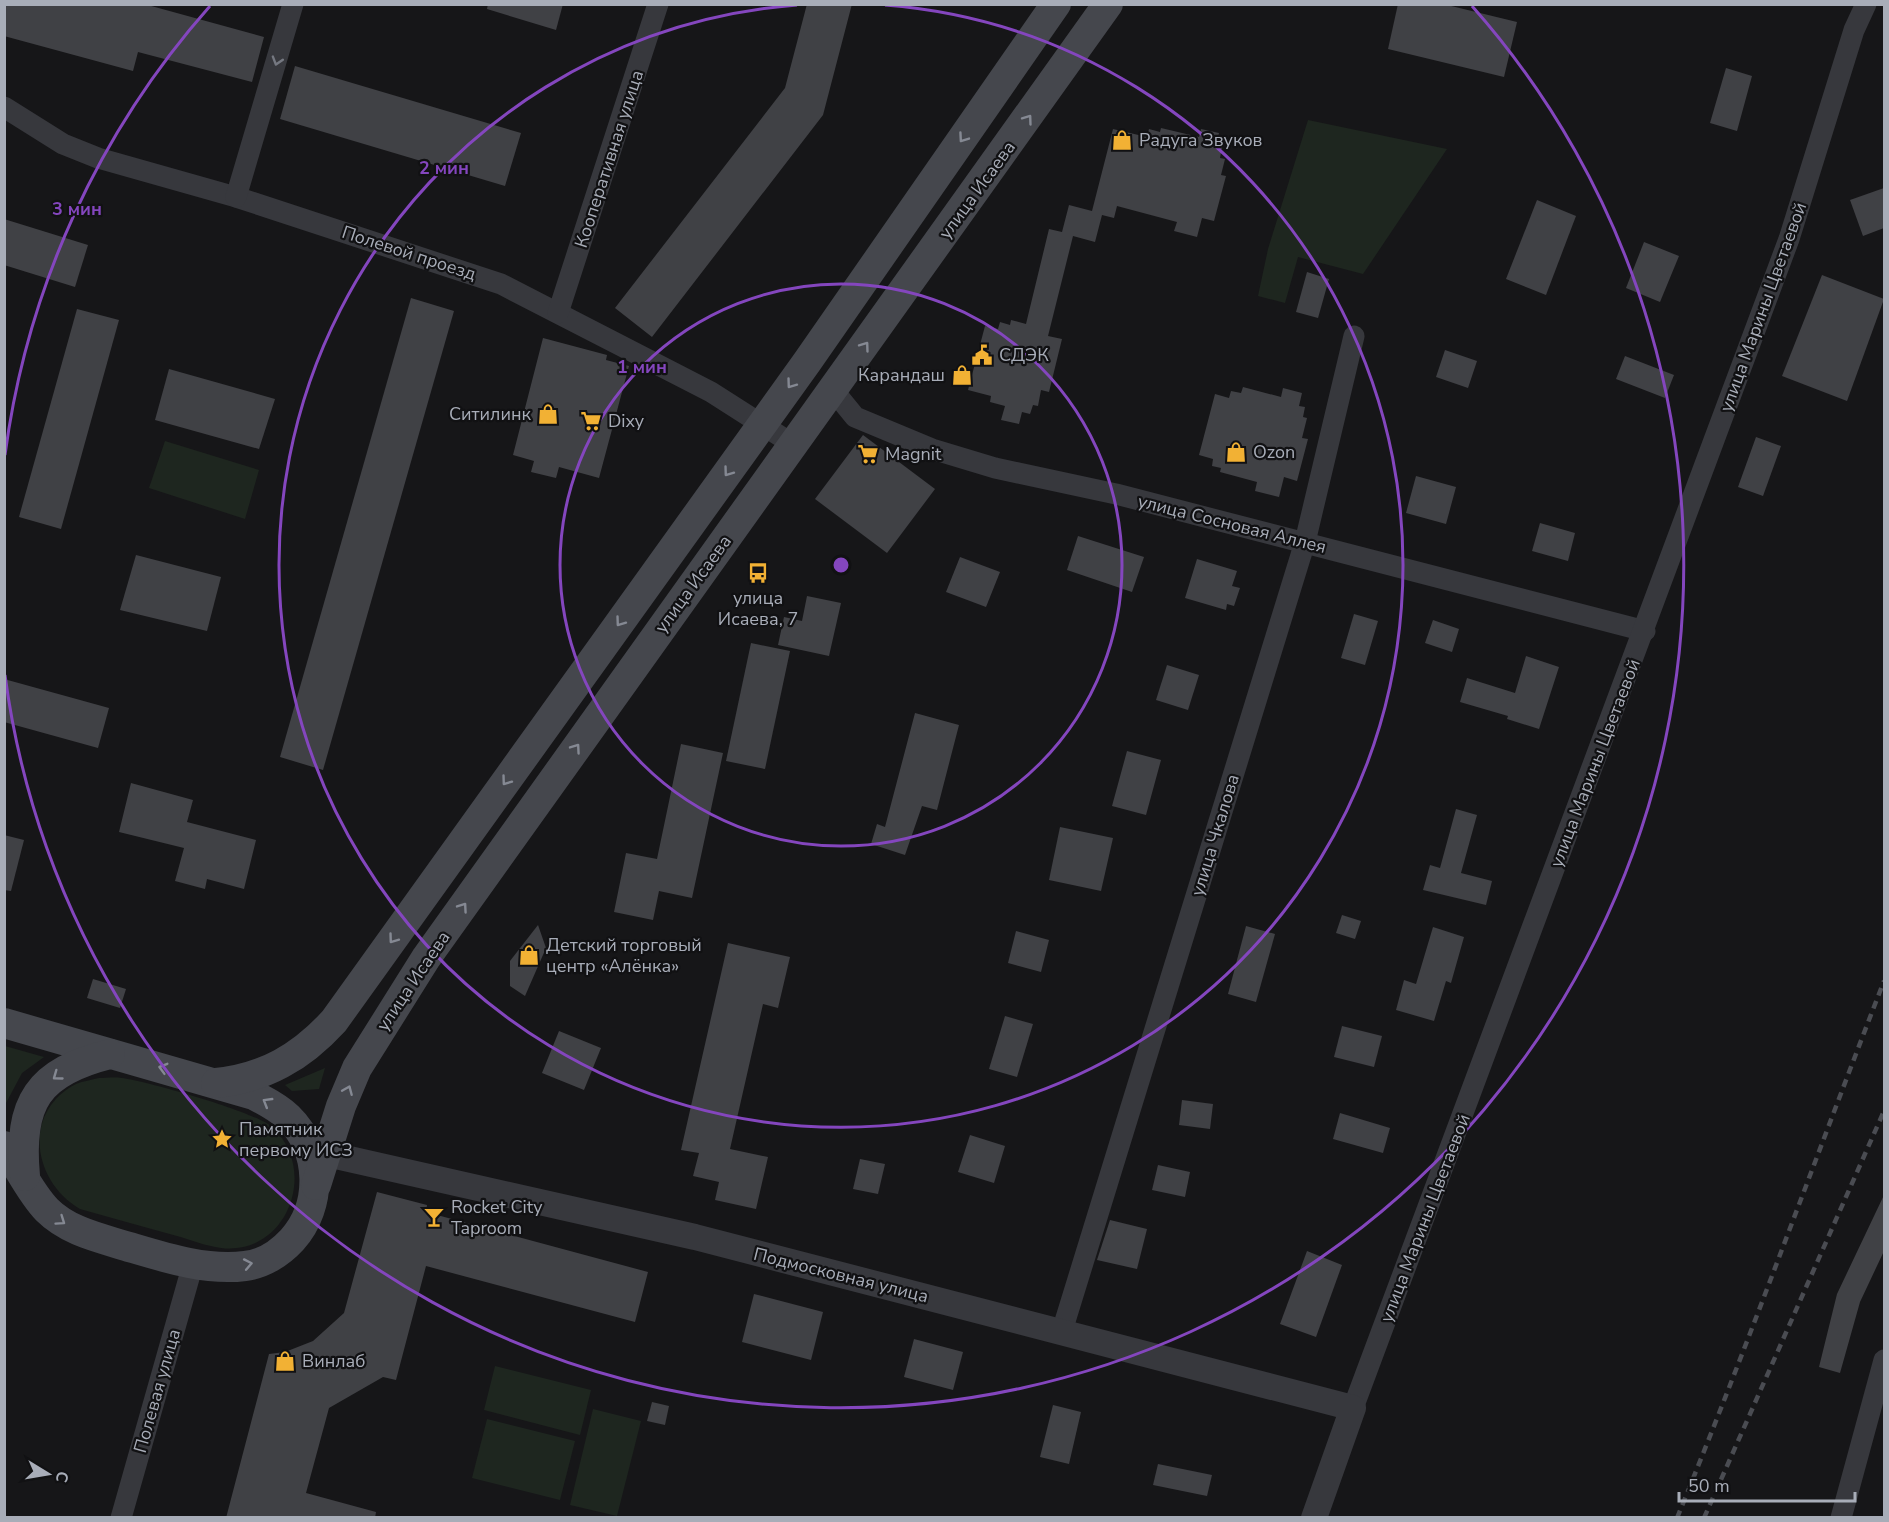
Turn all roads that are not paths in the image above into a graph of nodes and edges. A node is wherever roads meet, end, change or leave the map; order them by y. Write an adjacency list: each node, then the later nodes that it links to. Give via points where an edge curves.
1 (293, 4): 7 (street, one-way to 7)
2 (658, 4): 8 (street, Кооперативная улица)
3 (1056, 4): 11 (main road, улица Исаева, one-way to 11)
4 (1108, 4): 10 (main road, улица Исаева, one-way to 4)
5 (1866, 4): 14 (street, улица Марины Цветаевой, via 1854,30 1789,239)
6 (4, 107): 7 (street, Полевой проезд, via 63,144 98,158)
7 (237, 197): 8 (street, Полевой проезд, via 501,284)
8 (558, 313): 11 (street, Полевой проезд, via 711,392)
9 (1354, 336): 13 (street, улица Чкалова)
10 (833, 390): 12 (main road, улица Исаева); 13 (street, улица Сосновая Аллея, via 855,417 932,449 995,468)
11 (762, 424): 12 (street, Полевой проезд); 17 (main road, улица Исаева, one-way to 17, via 334,1022 313,1044 285,1063 243,1080)
12 (794, 445): 19 (main road, улица Исаева, one-way to 12, via 357,1068 401,994)
13 (1305, 542): 14 (street, улица Сосновая Аллея); 23 (street, улица Чкалова)
14 (1645, 631): 25 (street, улица Марины Цветаевой)
15 (4, 1023): 16 (main road)
16 (110, 1054): 17 (main road, one-way to 16); 20 (main road, one-way to 20, via 60,1072 33,1101 22,1142)
17 (216, 1083): 21 (main road, one-way to 17, via 303,1138 289,1117 254,1095)
18 (4, 1146): 20 (main road, улица Исаева)
19 (327, 1154): 21 (main road, улица Исаева); 23 (street, Подмосковная улица, via 614,1217)
20 (25, 1176): 22 (main road, улица Исаева, one-way to 22, via 34,1195 63,1224)
21 (316, 1185): 22 (main road, улица Исаева, one-way to 21, via 247,1266 271,1258 304,1226 313,1206)
22 (192, 1264): 26 (street, Полевая улица)
23 (1062, 1331): 25 (street, Подмосковная улица)
24 (1884, 1360): 28 (street)
25 (1353, 1408): 27 (street, улица Марины Цветаевой)
26 (121, 1518)
27 (1314, 1518)
28 (1841, 1518)

